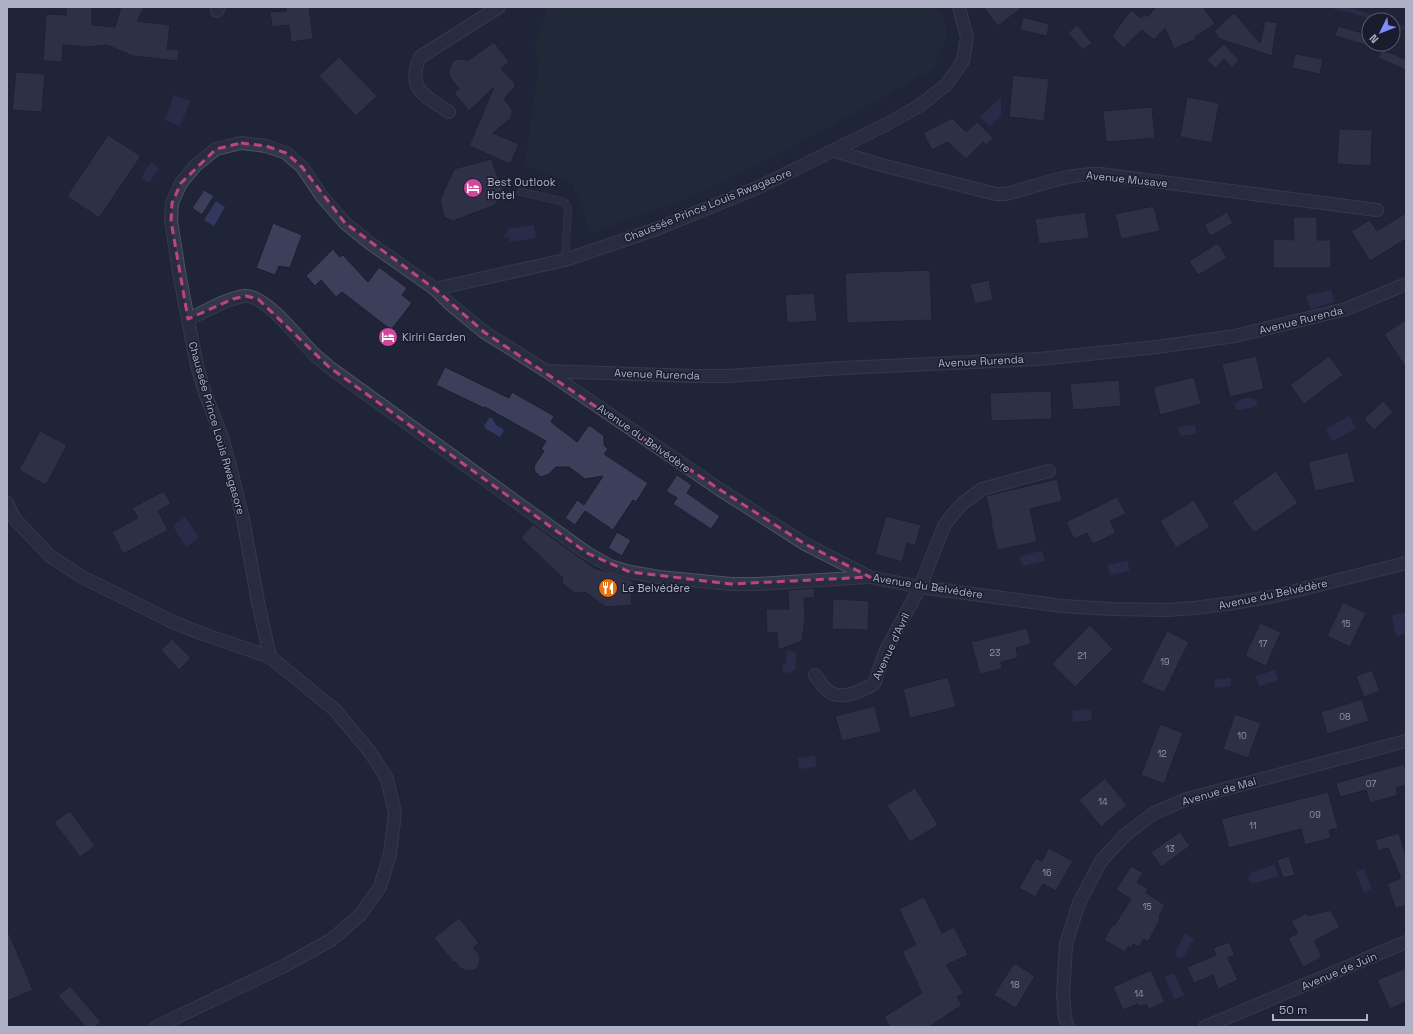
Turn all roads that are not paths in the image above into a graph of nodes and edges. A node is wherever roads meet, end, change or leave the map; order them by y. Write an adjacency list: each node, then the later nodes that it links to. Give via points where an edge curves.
1 (499, 7): 3 (street, via 420,57 415,67 414,80 422,94)
2 (959, 7): 4 (street, Chaussée Prince Louis Rwagasore, via 967,37 965,53 963,61 946,85 918,106)
3 (449, 112)
4 (835, 151): 6 (street, Avenue Musave, via 996,194 1006,194 1072,175 1100,174); 7 (street, Chaussée Prince Louis Rwagasore, via 756,188 654,230)
5 (521, 192): 7 (lane, via 566,204 568,209)
6 (1377, 210)
7 (565, 260): 9 (street, Chaussée Prince Louis Rwagasore)
8 (1406, 284): 11 (street, Avenue Rurenda, via 1346,309 1235,336 1150,348 1039,359 728,376)
9 (435, 289): 10 (street, Chaussée Prince Louis Rwagasore, via 345,223 302,167 286,153 266,146 241,143 216,149 196,165 181,183 172,203 171,221); 11 (street, Avenue du Belvédère, via 484,332)
10 (188, 320): 15 (street, via 233,298 246,296 258,299 329,367 587,553 610,566 659,577 731,584); 17 (street, Chaussée Prince Louis Rwagasore, via 197,366 222,437 243,519)
11 (546, 370): 15 (street, Avenue du Belvédère, via 719,489 805,544)
12 (1049, 471): 16 (street, Avenue d'Avril, via 982,489 963,503 944,526)
13 (7, 503): 17 (street, via 14,518 45,552 82,577 182,626)
14 (1406, 563): 16 (street, Avenue du Belvédère, via 1274,596 1167,610 1062,606)
15 (870, 577): 16 (street, Avenue du Belvédère)
16 (920, 587): 18 (street, Avenue d'Avril, via 886,650 874,684 853,693 838,695 828,691)
17 (270, 657): 21 (street, via 335,710 370,752 387,779 395,813 390,854 382,881 360,915 331,940 284,966)
18 (815, 674)
19 (1406, 741): 22 (street, Avenue de Mai, via 1187,799 1154,813 1124,836 1097,868 1079,903 1066,944 1063,995)
20 (1406, 942): 23 (street, Avenue de Juin)
21 (156, 1027)
22 (1068, 1027)
23 (1205, 1027)

